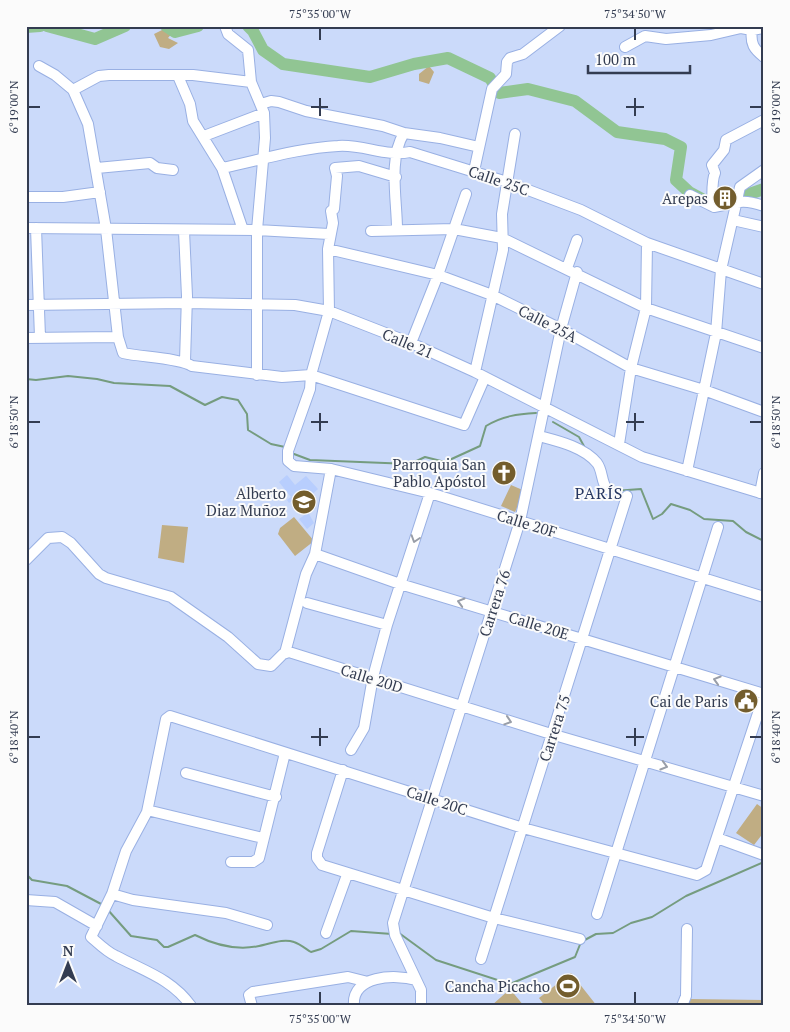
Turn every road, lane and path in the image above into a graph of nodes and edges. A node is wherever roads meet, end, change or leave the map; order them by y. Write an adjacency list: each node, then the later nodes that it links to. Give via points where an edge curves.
1 (560, 26): 16 (street, via 507,62 506,74 492,89)
2 (225, 28): 9 (street, via 248,50)
3 (764, 28): 4 (street)
4 (752, 30): 5 (street, via 741,28 712,35 666,39 645,36); 6 (street, via 750,40 754,49)
5 (624, 46)
6 (764, 57)
7 (39, 66): 10 (street)
8 (178, 76): 9 (street); 10 (street, via 104,76); 15 (street, via 190,104 193,121)
9 (251, 82): 11 (street)
10 (73, 90): 19 (street, via 88,124)
11 (263, 109): 13 (street, via 271,101); 15 (street); 18 (street)
12 (764, 120): 30 (street, via 726,140 724,150 712,165 715,173 712,179)
13 (404, 133): 16 (street); 17 (street)
14 (515, 134): 25 (street)
15 (204, 136): 20 (street)
16 (479, 147): 22 (street)
17 (397, 154): 18 (street, Calle 25C, via 339,145); 22 (street, Calle 25C, via 410,152); 24 (street)
18 (265, 159): 20 (street, Calle 25C); 40 (street)
19 (97, 168): 21 (street, via 150,163 157,168); 26 (street)
20 (222, 168): 39 (street)
21 (174, 170)
22 (474, 170): 25 (street, Calle 25C)
23 (764, 170): 31 (street, via 740,187)
24 (396, 177): 36 (street); 43 (street, via 359,166 335,168 334,209 331,211)
25 (506, 182): 44 (street); 46 (street, Calle 25C, via 581,210)
26 (100, 192): 29 (street); 38 (street)
27 (466, 194): 37 (street)
28 (690, 195): 30 (street)
29 (26, 197)
30 (713, 199): 31 (street, via 724,205)
31 (737, 201): 32 (street); 33 (street)
32 (764, 206)
33 (733, 220): 34 (street); 49 (street)
34 (764, 227)
35 (31, 228): 38 (street); 55 (street)
36 (398, 229): 37 (street); 42 (street)
37 (454, 229): 44 (street); 50 (street)
38 (106, 230): 41 (street); 53 (street)
39 (243, 230): 40 (street); 41 (street)
40 (257, 230): 43 (street); 56 (street)
41 (184, 231): 54 (street)
42 (371, 231)
43 (329, 234): 47 (street)
44 (502, 238): 48 (street); 52 (street, via 503,250)
45 (576, 240): 48 (street, Carrera 76)
46 (647, 243): 49 (street, Calle 25C); 58 (street)
47 (328, 249): 50 (street, Calle 25A); 59 (street)
48 (572, 270): 58 (street); 60 (street, Carrera 76)
49 (721, 270): 51 (street, Calle 25C); 61 (street)
50 (438, 275): 52 (street, Calle 25A); 65 (street)
51 (764, 284)
52 (492, 295): 60 (street, Calle 25A); 69 (street)
53 (115, 303): 54 (street, Calle 21); 55 (street, Calle 21); 63 (street)
54 (186, 303): 56 (street, Calle 21); 67 (street)
55 (40, 304): 57 (street, Calle 21); 62 (street)
56 (258, 304): 59 (street, Calle 21, via 295,305); 70 (street)
57 (26, 305)
58 (646, 308): 61 (street); 68 (street)
59 (329, 311): 65 (street, Calle 21); 71 (street)
60 (561, 329): 68 (street, Calle 25A); 74 (street, Carrera 76)
61 (716, 333): 66 (street); 73 (street)
62 (40, 337): 63 (street); 64 (street)
63 (118, 337): 67 (street, via 123,353)
64 (26, 338)
65 (411, 343): 69 (street, Calle 21)
66 (764, 348)
67 (185, 361): 70 (street, via 192,366)
68 (631, 368): 73 (street, Calle 25A); 77 (street)
69 (475, 372): 72 (street, Calle 21)
70 (257, 375): 71 (street, via 282,378)
71 (311, 376): 72 (street, via 464,425); 78 (street, Calle 20F, via 310,389 288,451 288,461 294,466)
72 (485, 377): 74 (street, Calle 21)
73 (704, 390): 75 (street, Calle 25A); 79 (street)
74 (545, 407): 76 (street, Carrera 76); 77 (street, Calle 21)
75 (764, 412)
76 (539, 436): 81 (street, via 562,442 592,458 600,468); 85 (street, Carrera 76)
77 (619, 444): 79 (street, Calle 21, via 642,457)
78 (331, 469): 82 (street, Calle 20F); 88 (street)
79 (687, 471): 83 (street, Calle 21)
80 (764, 473): 83 (street)
81 (607, 490)
82 (430, 493): 85 (street, Calle 20F); 91 (street, one-way to 91)
83 (762, 494)
84 (627, 496): 87 (street, Carrera 75)
85 (520, 521): 87 (street, Calle 20F); 94 (street, Carrera 76)
86 (718, 527): 90 (street)
87 (610, 549): 90 (street, Calle 20F); 96 (street, Carrera 75)
88 (315, 554): 91 (street, Calle 20E); 97 (street, via 306,574)
89 (26, 560): 97 (street, via 42,542 55,536 62,537 99,574 171,597 228,637 258,664 271,666)
90 (700, 578): 92 (street, Calle 20F); 98 (street)
91 (400, 584): 94 (street, Calle 20E, one-way to 91); 95 (street)
92 (764, 597)
93 (307, 603): 95 (street)
94 (492, 611): 96 (street, Calle 20E); 101 (street, Carrera 76)
95 (387, 625): 99 (street)
96 (584, 639): 98 (street, Calle 20E); 102 (street, Carrera 75)
97 (285, 653): 99 (street, Calle 20D)
98 (673, 667): 100 (street, Calle 20E, one-way to 98); 105 (street)
99 (373, 677): 101 (street, Calle 20D); 103 (street, via 364,728)
100 (764, 694): 108 (street)
101 (461, 706): 102 (street, Calle 20D, one-way to 102); 111 (street, Carrera 76)
102 (551, 734): 105 (street, Calle 20D); 113 (street, Carrera 75)
103 (351, 750)
104 (285, 753): 106 (street, Calle 20C); 110 (street); 121 (street, Calle 20C, via 173,717 166,719 147,812 126,851)
105 (645, 761): 108 (street, Calle 20D, one-way to 108); 116 (street)
106 (343, 770): 111 (street, Calle 20C); 119 (street, via 317,858 322,865)
107 (186, 772): 110 (street)
108 (735, 787): 109 (street, Calle 20D); 115 (street)
109 (764, 796)
110 (276, 797): 114 (street)
111 (433, 798): 113 (street, Calle 20C); 120 (street, Carrera 76)
112 (151, 811): 114 (street)
113 (524, 828): 116 (street, Calle 20C); 124 (street, Carrera 75)
114 (263, 838): 118 (street, via 257,859 253,862)
115 (717, 838): 116 (street, Calle 20C, via 706,870 697,875); 117 (street)
116 (615, 853): 123 (street)
117 (764, 855)
118 (231, 862)
119 (347, 874): 120 (street); 128 (street)
120 (403, 891): 124 (street); 131 (street, Carrera 76, via 393,931)
121 (110, 898): 125 (street); 126 (street, via 226,913)
122 (26, 900): 125 (street, via 55,902)
123 (596, 914)
124 (494, 918): 129 (street); 130 (street, Carrera 75)
125 (99, 922): 134 (street, via 91,938 114,956 159,976 181,992)
126 (267, 925)
127 (687, 929): 137 (street, via 686,996)
128 (326, 933)
129 (580, 939)
130 (481, 959)
131 (416, 980): 132 (street, via 404,977); 136 (street, via 421,990)
132 (364, 984): 133 (street, via 348,977 253,992); 135 (street, via 354,994)
133 (251, 1001)
134 (190, 1006)
135 (354, 1006)
136 (421, 1006)
137 (682, 1006)

